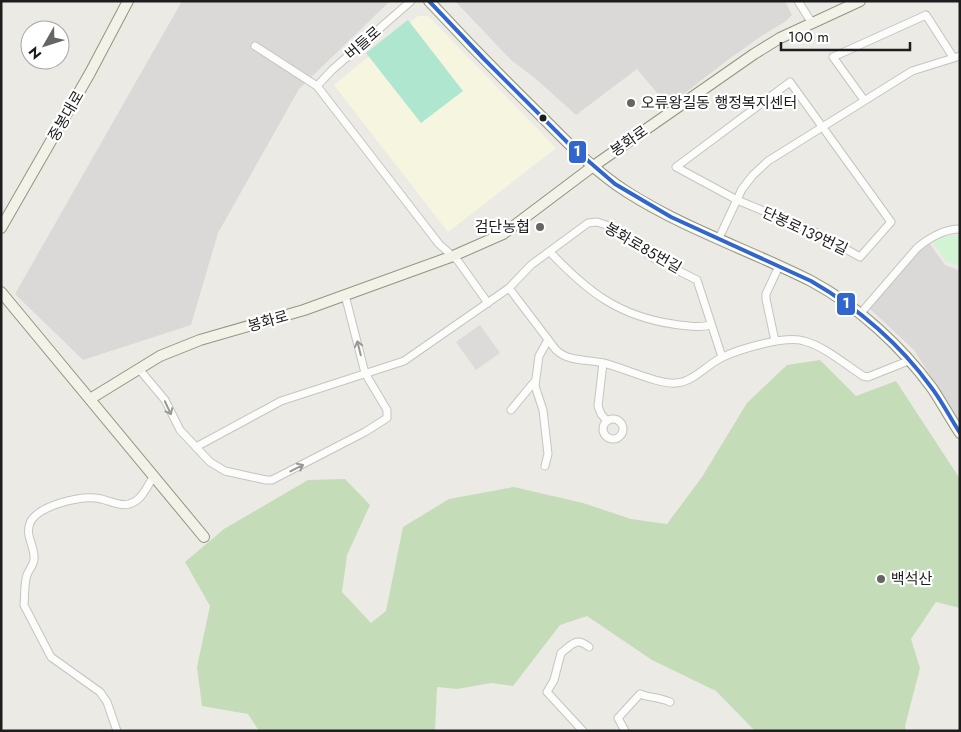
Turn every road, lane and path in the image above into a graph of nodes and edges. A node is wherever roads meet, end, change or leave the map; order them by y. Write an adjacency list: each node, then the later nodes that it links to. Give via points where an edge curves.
1 (128, 1): 14 (street, 중봉대로)
2 (411, 1): 9 (street, 버들로)
3 (429, 1): 12 (street, via 467,44)
4 (798, 1): 6 (street)
5 (860, 1): 6 (street, 봉화로)
6 (812, 23): 12 (street, 봉화로, via 754,54)
7 (255, 46): 9 (street)
8 (956, 57): 10 (street, via 912,71); 10 (street, via 926,15 833,57)
9 (317, 86): 18 (street, via 439,244)
10 (864, 100): 11 (street)
11 (823, 126): 13 (street, via 752,175); 13 (street, 단봉로139번길, via 790,82 676,167); 13 (street, 단봉로139번길, via 891,222 860,257 817,233)
12 (592, 167): 16 (street, via 628,193); 18 (street, 봉화로, via 503,234)
13 (737, 200): 16 (street)
14 (1, 228)
15 (960, 229): 26 (street, via 941,233 917,248)
16 (719, 238): 19 (street)
17 (550, 252): 20 (street, 봉화로85번길, via 531,265); 27 (street, via 574,277 618,308 655,322); 27 (street, 봉화로85번길, via 588,224 606,225 655,259 695,278)
18 (453, 256): 22 (street, 봉화로); 24 (street)
19 (779, 266): 26 (street, via 812,282); 29 (street, via 766,294)
20 (509, 288): 24 (street, 봉화로85번길); 28 (street)
21 (1, 292): 25 (street)
22 (345, 296): 33 (street, 봉화로, via 200,340 160,356); 34 (street, one-way to 22)
23 (1, 303): 25 (street)
24 (488, 303): 34 (street, 봉화로85번길, via 404,361)
25 (15, 308): 36 (street)
26 (860, 314): 31 (street)
27 (712, 325): 30 (street, 봉화로85번길)
28 (548, 340): 32 (street, via 568,358); 35 (street, via 540,356)
29 (775, 341): 30 (street); 31 (street, via 804,340 868,377)
30 (722, 357): 32 (street, via 689,379 674,384)
31 (908, 361): 39 (street, via 932,388)
32 (603, 362): 38 (street, via 598,406)
33 (139, 369): 36 (street, 봉화로); 40 (street, one-way to 40, via 165,400 180,430)
34 (365, 374): 40 (street, 봉화로85번길, via 281,401); 40 (street, one-way to 34, via 220,469 266,480 276,478 387,418 387,410)
35 (535, 381): 37 (street); 41 (street, via 543,410 548,454)
36 (90, 399): 42 (street)
37 (512, 410)
38 (607, 421)
39 (960, 433)
40 (196, 447)
41 (545, 466)
42 (154, 476): 43 (street); 46 (street, via 141,496 130,504 84,498 39,511 29,525 34,557 26,576 26,609 51,657 104,697)
43 (204, 537)
44 (589, 647): 47 (street, via 577,641 561,653 554,680 547,692)
45 (670, 702): 48 (street, via 640,694 618,718)
46 (117, 731)
47 (583, 731)
48 (625, 731)

